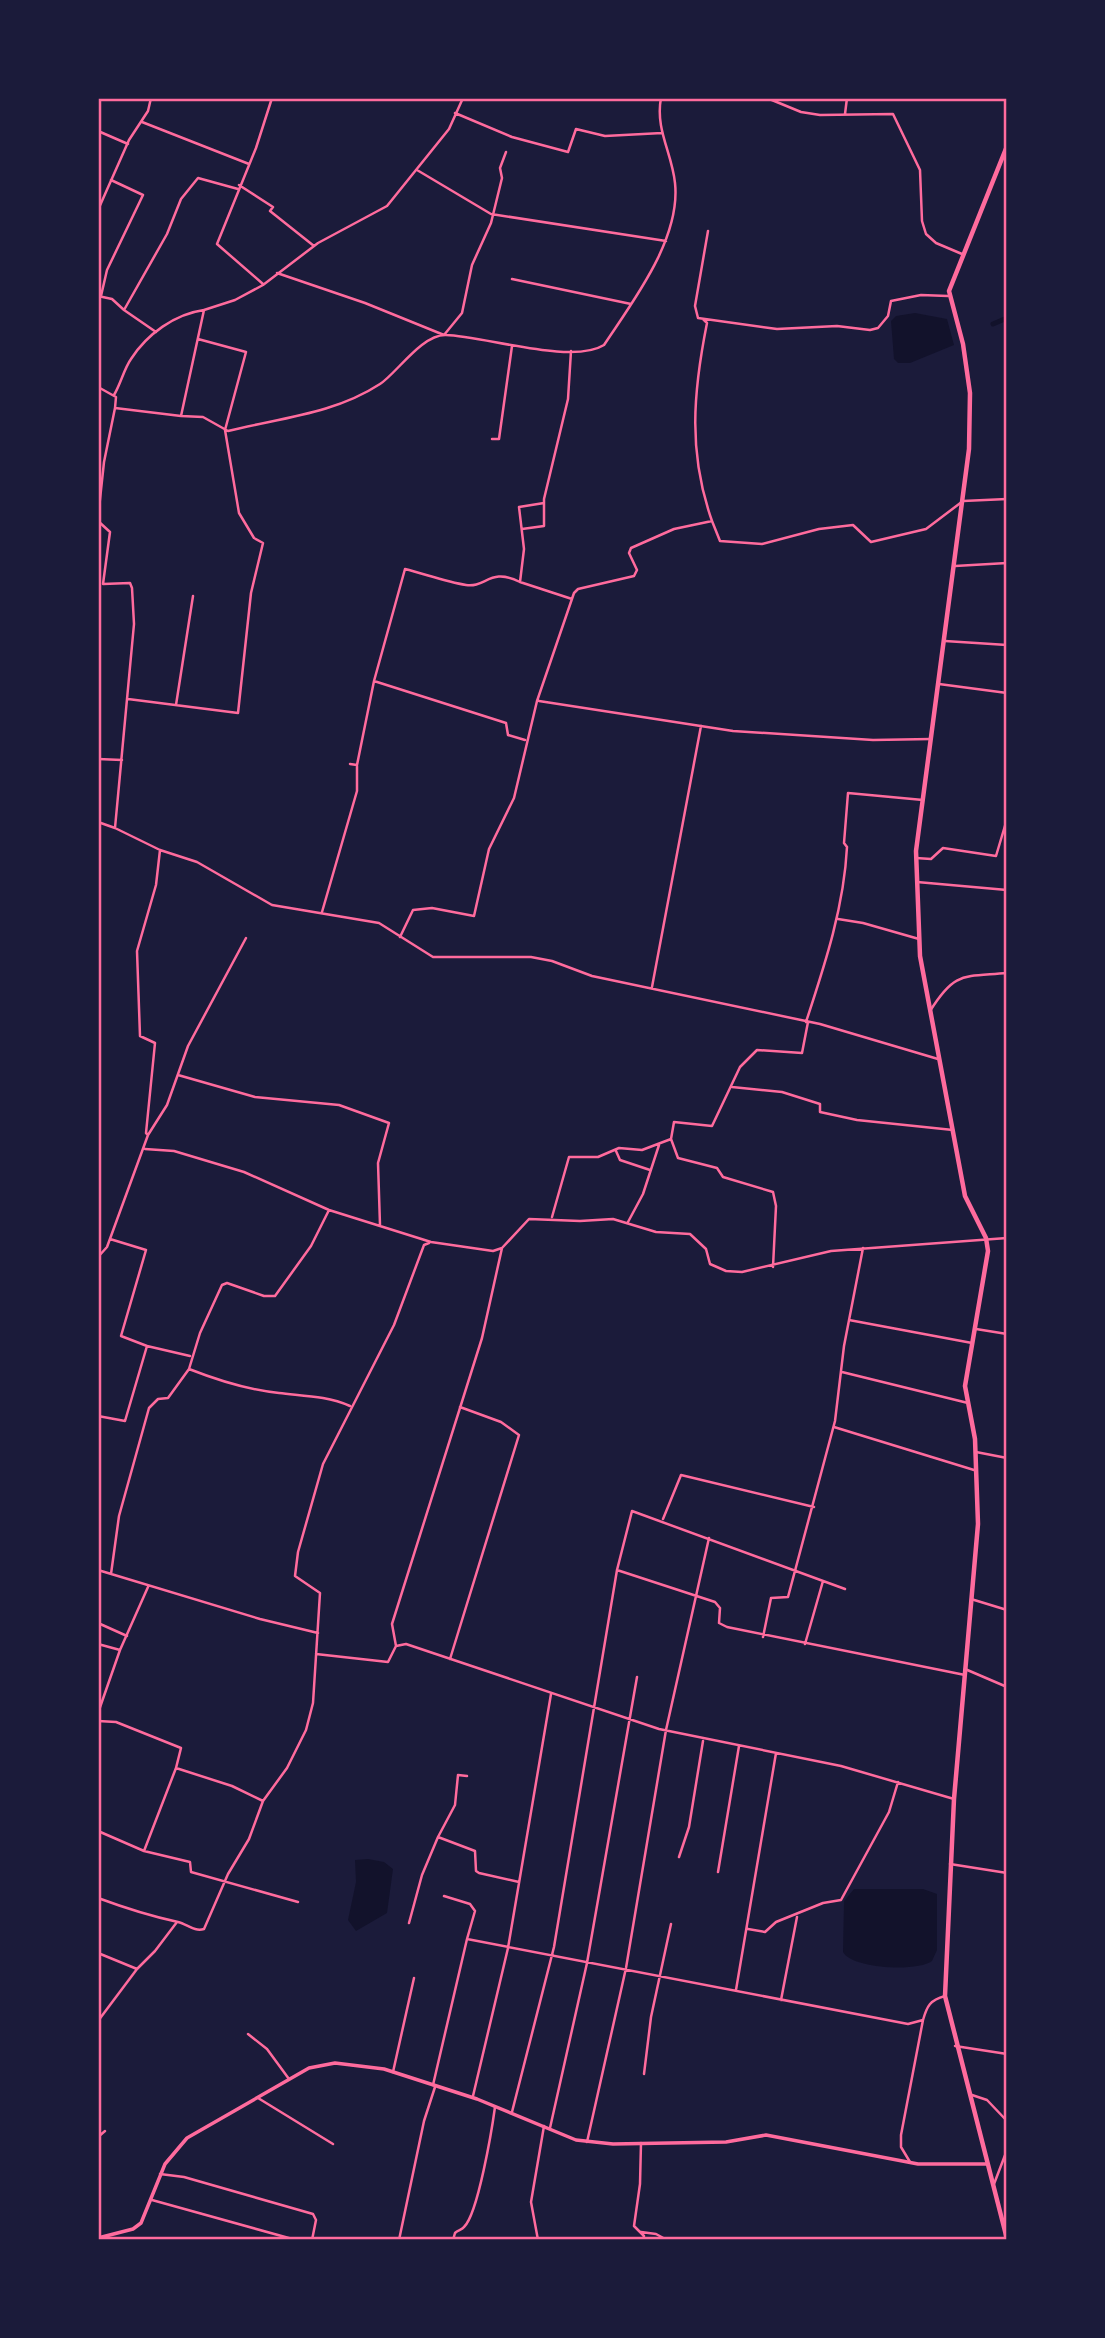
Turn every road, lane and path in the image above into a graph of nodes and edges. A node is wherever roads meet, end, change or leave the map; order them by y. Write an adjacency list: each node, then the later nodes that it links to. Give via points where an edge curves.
1 (150, 98): 9 (street)
2 (272, 98): 15 (street)
3 (463, 98): 7 (street)
4 (661, 98): 11 (street)
5 (767, 98): 8 (street, via 801,112)
6 (846, 98): 8 (street)
7 (455, 113): 11 (street, via 512,137 568,152 576,129 605,136); 16 (street, via 449,129)
8 (845, 114): 24 (street, via 889,112 896,117 920,170 926,234)
9 (142, 122): 12 (street); 15 (street)
10 (98, 131): 12 (street)
11 (662, 133): 22 (street, via 676,184)
12 (128, 144): 17 (street)
13 (1007, 146): 24 (main road)
14 (506, 152): 20 (street)
15 (249, 164): 18 (street)
16 (417, 170): 20 (street); 23 (street, via 387,206)
17 (111, 180): 19 (street); 28 (street, via 143,195)
18 (238, 187): 23 (street, via 273,206 270,211); 27 (street, via 218,244); 31 (street, via 194,180)
19 (98, 210)
20 (493, 214): 22 (street); 35 (street, via 472,265 462,313)
21 (708, 231): 33 (street, via 695,306 695,317)
22 (666, 240): 30 (street)
23 (314, 246): 25 (street)
24 (962, 254): 29 (main road)
25 (277, 273): 27 (street); 35 (street)
26 (512, 279): 30 (street)
27 (263, 285): 32 (street)
28 (99, 296): 31 (street, via 112,299)
29 (949, 296): 33 (street, via 891,301 888,316 870,330 837,326 777,329); 46 (main road, via 963,344 970,393)
30 (631, 304): 38 (street, via 604,345)
31 (124, 310): 34 (street)
32 (205, 310): 34 (street, via 181,316); 36 (street)
33 (703, 319): 50 (street, via 707,323 693,414 702,485)
34 (156, 332): 40 (street, via 128,363)
35 (444, 335): 37 (street); 43 (street, via 410,353 383,382 336,408)
36 (198, 339): 42 (street); 43 (street, via 246,352)
37 (512, 346): 38 (street); 44 (street, via 499,439)
38 (571, 351): 47 (street, via 568,400)
39 (98, 387): 40 (street)
40 (114, 395): 41 (street)
41 (115, 408): 42 (street); 48 (street)
42 (181, 416): 43 (street, via 203,417)
43 (225, 430): 64 (street, via 239,513 254,538 263,543 251,593 238,713)
44 (492, 439)
45 (1007, 499): 46 (street)
46 (963, 501): 50 (street, via 926,528 871,542 853,525 762,544 720,541); 53 (main road)
47 (544, 503): 51 (street, via 544,526); 51 (street, via 519,507)
48 (99, 509): 49 (street)
49 (98, 520): 62 (street, via 110,532 103,584 130,583 132,588)
50 (712, 521): 56 (street, via 636,544 629,553 637,570 634,576 578,589)
51 (522, 528): 54 (street, via 524,569)
52 (1007, 563): 53 (street)
53 (955, 566): 57 (main road)
54 (520, 582): 56 (street); 59 (street, via 507,576 491,577 469,586 405,569)
55 (193, 596): 64 (street)
56 (572, 599): 63 (street)
57 (944, 641): 58 (street); 60 (main road)
58 (1007, 645)
59 (374, 681): 67 (street, via 506,723 508,735); 71 (street)
60 (939, 684): 61 (street); 66 (main road)
61 (1007, 694)
62 (128, 699): 64 (street); 69 (street)
63 (537, 701): 65 (street); 67 (street)
64 (176, 705)
65 (701, 726): 66 (street, via 822,738); 86 (street)
66 (931, 739): 72 (main road)
67 (526, 740): 82 (street, via 514,797 489,849 474,916 432,908 414,910)
68 (98, 759): 69 (street)
69 (122, 760): 75 (street)
70 (350, 764): 71 (street)
71 (357, 765): 80 (street, via 357,791)
72 (923, 800): 77 (main road); 81 (street, via 848,793 845,883)
73 (1007, 819): 77 (street, via 996,856 943,848 931,859)
74 (98, 822): 75 (street)
75 (115, 828): 76 (street)
76 (160, 850): 80 (street, via 197,862 272,905); 93 (street, via 156,885 137,951 140,1036 155,1043)
77 (916, 858): 78 (main road)
78 (917, 882): 79 (street); 84 (main road)
79 (1007, 890)
80 (322, 912): 82 (street, via 379,923)
81 (838, 919): 84 (street); 88 (street)
82 (400, 937): 86 (street, via 433,957 531,957)
83 (246, 938): 90 (street, via 188,1046)
84 (919, 939): 87 (main road)
85 (1007, 973): 87 (street, via 959,977)
86 (651, 988): 88 (street)
87 (930, 1011): 89 (main road)
88 (807, 1022): 89 (street); 91 (street, via 803,1053 757,1051 740,1067)
89 (940, 1059): 92 (main road)
90 (178, 1075): 93 (street, via 167,1105); 102 (street, via 255,1097 339,1105 389,1123 378,1163)
91 (732, 1087): 92 (street, via 782,1092 819,1103 820,1112 857,1120); 94 (street, via 712,1126 674,1122)
92 (953, 1130): 103 (main road, via 965,1196)
93 (148, 1135): 96 (street)
94 (671, 1139): 95 (street); 110 (street, via 682,1160 718,1168 723,1177 774,1192)
95 (660, 1144): 97 (street, via 642,1150); 98 (street)
96 (145, 1149): 99 (street, via 174,1151 244,1171); 105 (street)
97 (616, 1149): 98 (street, via 620,1160); 100 (street, via 598,1157 569,1157)
98 (650, 1170): 101 (street)
99 (329, 1210): 102 (street); 116 (street, via 311,1247 275,1296 222,1285)
100 (551, 1219): 101 (street); 107 (street, via 529,1219)
101 (628, 1222): 110 (street, via 656,1232 693,1236 706,1249 710,1264 726,1271)
102 (380, 1226): 106 (street)
103 (986, 1238): 104 (street); 108 (street); 112 (main road, via 988,1251)
104 (1007, 1238)
105 (110, 1239): 109 (street); 115 (street, via 146,1250 121,1336)
106 (431, 1242): 107 (street, via 493,1251); 120 (street, via 424,1245 394,1325)
107 (502, 1248): 121 (street, via 486,1325)
108 (863, 1248): 110 (street, via 831,1251); 111 (street)
109 (98, 1257)
110 (773, 1267)
111 (849, 1320): 114 (street); 118 (street)
112 (974, 1329): 113 (street); 114 (main road)
113 (1007, 1334)
114 (972, 1343): 119 (main road, via 965,1386)
115 (147, 1346): 116 (street); 122 (street, via 125,1422)
116 (190, 1356): 117 (street)
117 (189, 1369): 120 (street, via 277,1393 317,1396); 133 (street, via 168,1398 158,1399 149,1408 119,1516)
118 (842, 1372): 119 (street); 123 (street)
119 (968, 1403): 124 (main road)
120 (351, 1406): 141 (street, via 323,1464 294,1572 320,1593)
121 (460, 1407): 146 (street, via 392,1624); 149 (street, via 519,1434)
122 (98, 1416)
123 (834, 1427): 126 (street); 127 (street)
124 (976, 1452): 125 (street); 126 (main road)
125 (1007, 1458)
126 (977, 1471): 138 (main road)
127 (814, 1507): 128 (street, via 681,1475); 132 (street)
128 (662, 1520): 129 (street); 131 (street, via 632,1511)
129 (709, 1537): 132 (street); 137 (street)
130 (98, 1570): 133 (street)
131 (617, 1570): 137 (street); 154 (street)
132 (796, 1571): 134 (street); 143 (street, via 788,1597 771,1598)
133 (111, 1574): 135 (street)
134 (823, 1581): 136 (street); 145 (street)
135 (149, 1585): 141 (street); 142 (street)
136 (845, 1589)
137 (694, 1595): 143 (street, via 718,1604 718,1620 723,1626); 158 (street)
138 (971, 1599): 139 (street); 150 (main road)
139 (1007, 1610)
140 (98, 1623): 142 (street)
141 (318, 1633): 148 (street)
142 (127, 1636): 147 (street)
143 (763, 1637): 145 (street)
144 (98, 1644): 147 (street)
145 (805, 1644): 150 (street)
146 (396, 1646): 148 (street, via 388,1662); 149 (street, via 405,1644)
147 (120, 1650): 155 (street)
148 (316, 1654): 166 (street, via 306,1730)
149 (450, 1659): 153 (street)
150 (965, 1672): 152 (street); 165 (main road)
151 (637, 1677): 156 (street)
152 (1007, 1687)
153 (551, 1694): 154 (street); 174 (street)
154 (593, 1708): 156 (street); 187 (street)
155 (98, 1713)
156 (627, 1719): 158 (street); 188 (street)
157 (98, 1721): 162 (street, via 116,1722 181,1748)
158 (666, 1730): 159 (street); 189 (street)
159 (703, 1740): 160 (street); 170 (street)
160 (739, 1746): 161 (street); 172 (street)
161 (776, 1753): 164 (street); 183 (street)
162 (176, 1768): 166 (street); 169 (street)
163 (467, 1776): 168 (street, via 458,1775 455,1805)
164 (898, 1782): 165 (street); 179 (street, via 889,1812 841,1900)
165 (954, 1799): 171 (main road)
166 (263, 1801): 175 (street, via 249,1839)
167 (98, 1831): 169 (street)
168 (438, 1838): 174 (street, via 475,1851 479,1873); 181 (street)
169 (144, 1852): 175 (street, via 190,1862 191,1872)
170 (679, 1857)
171 (950, 1864): 173 (street); 194 (main road)
172 (718, 1872)
173 (1007, 1873)
174 (519, 1882): 185 (street)
175 (224, 1883): 178 (street); 180 (street, via 204,1929)
176 (444, 1896): 184 (street, via 475,1910)
177 (98, 1898): 180 (street)
178 (298, 1902)
179 (798, 1915): 183 (street, via 776,1922 765,1932); 195 (street)
180 (177, 1922): 190 (street)
181 (409, 1923)
182 (671, 1924): 191 (street)
183 (748, 1929): 193 (street)
184 (467, 1939): 185 (street); 204 (street)
185 (508, 1948): 187 (street); 206 (street)
186 (98, 1953): 190 (street)
187 (552, 1955): 188 (street); 209 (street)
188 (587, 1963): 189 (street); 212 (street)
189 (626, 1968): 191 (street); 215 (street)
190 (137, 1969): 197 (street)
191 (659, 1974): 193 (street); 202 (street)
192 (414, 1978): 201 (street)
193 (736, 1990): 195 (street)
194 (945, 1996): 196 (street, via 927,2006); 199 (main road)
195 (781, 2000): 196 (street, via 908,2024)
196 (923, 2020): 219 (street, via 901,2134 901,2147)
197 (98, 2021)
198 (248, 2034): 203 (street, via 267,2049)
199 (955, 2046): 200 (street); 205 (main road)
200 (1007, 2054)
201 (393, 2071): 203 (street, via 335,2063 309,2068); 204 (street)
202 (644, 2074)
203 (289, 2079): 207 (street)
204 (434, 2085): 206 (street); 232 (street)
205 (969, 2094): 210 (street, via 987,2100); 220 (main road)
206 (473, 2097): 208 (street)
207 (257, 2098): 217 (street); 221 (street, via 187,2138)
208 (495, 2105): 209 (street); 233 (street, via 475,2200 469,2219)
209 (512, 2112): 211 (street)
210 (1007, 2121)
211 (544, 2126): 212 (street); 234 (street, via 531,2202)
212 (550, 2128): 215 (street)
213 (105, 2131): 214 (street)
214 (98, 2137)
215 (587, 2142): 216 (street)
216 (641, 2143): 219 (street, via 778,2136); 224 (street, via 634,2226)
217 (333, 2144)
218 (1007, 2150): 222 (street)
219 (910, 2163): 220 (street)
220 (987, 2164): 222 (main road)
221 (160, 2174): 223 (street); 231 (street, via 313,2214)
222 (993, 2187): 228 (main road)
223 (152, 2200): 225 (street, via 141,2223); 230 (street)
224 (641, 2232): 227 (street); 235 (street)
225 (111, 2234): 226 (street); 229 (street)
226 (98, 2238)
227 (668, 2239)
228 (1007, 2239)
229 (110, 2240)
230 (296, 2240)
231 (312, 2240)
232 (400, 2240)
233 (453, 2240)
234 (538, 2240)
235 (643, 2240)

